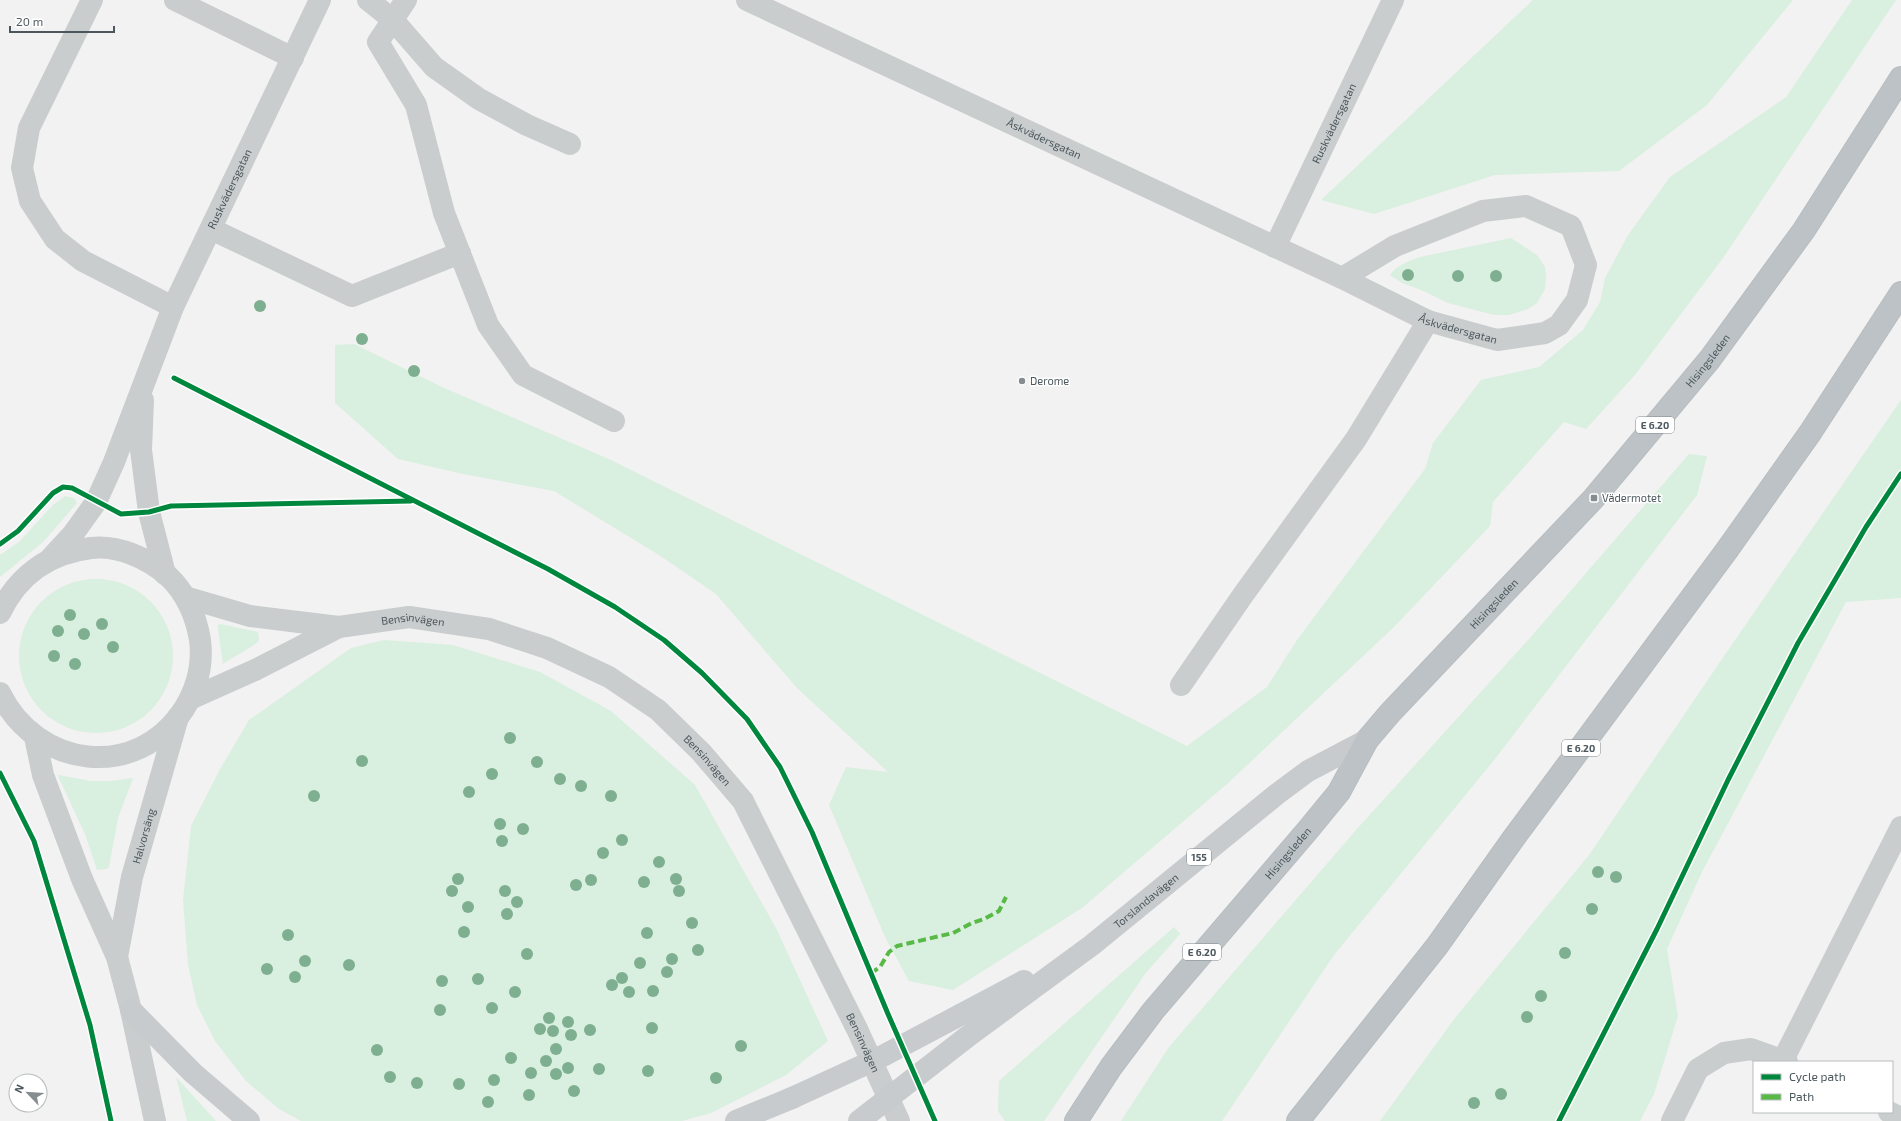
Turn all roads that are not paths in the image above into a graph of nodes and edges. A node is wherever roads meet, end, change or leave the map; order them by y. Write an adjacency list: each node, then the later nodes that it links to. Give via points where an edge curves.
1 (92, 0): 17 (street, via 29,128 22,168 30,201 55,239 83,261)
2 (176, 0): 9 (street)
3 (320, 0): 9 (street, Ruskvädersgatan)
4 (368, 0): 8 (street)
5 (406, 0): 8 (street)
6 (747, 0): 13 (street, Åskvädersgatan)
7 (1393, 0): 13 (street, Ruskvädersgatan)
8 (393, 20): 11 (street, via 434,67 479,99 527,125); 14 (street, via 378,42 416,105 444,213)
9 (293, 58): 12 (street, Ruskvädersgatan)
10 (1901, 78): 30 (highway, Hisingsleden / E 6.20, via 1804,230 1710,359 1594,498)
11 (570, 144)
12 (210, 228): 14 (street, via 352,296); 17 (street, Ruskvädersgatan)
13 (1275, 247): 15 (street, Åskvädersgatan)
14 (460, 253): 20 (street, via 488,325 523,375)
15 (1342, 278): 18 (street, Åskvädersgatan); 18 (street, Åskvädersgatan, via 1395,246 1483,211 1526,206 1570,226 1586,265 1577,300 1559,325 1545,334 1497,340)
16 (1901, 293): 44 (highway, E 6.20, via 1810,433 1718,563 1513,839 1437,946)
17 (172, 307): 19 (street, Ruskvädersgatan)
18 (1428, 321): 26 (street, via 1356,439 1243,595)
19 (143, 381): 21 (street, Ruskvädersgatan, via 114,462 96,502 73,534); 22 (street, Ruskvädersgatan, via 141,450 149,512)
20 (614, 421)
21 (50, 559): 22 (street, via 79,550 110,549 139,557); 24 (street, via 25,576)
22 (165, 574): 23 (street, Halvorsäng)
23 (185, 597): 25 (street, Bensinvägen, via 250,616); 28 (street, Halvorsäng, via 193,612 201,647 196,682)
24 (2, 605)
25 (339, 627): 28 (street, Bensinvägen); 42 (street, Bensinvägen, via 409,617 490,629 547,648 609,676 658,710 701,752 743,801 857,1029)
26 (1182, 685)
27 (0, 693): 29 (street, via 14,718)
28 (184, 708): 29 (street, via 155,739 134,750 111,756 95,757 63,752); 33 (street, Halvorsäng, via 132,877)
29 (35, 737): 33 (street, Halvorsäng, via 43,775 82,879)
30 (1367, 740): 32 (main road, Torslandavägen / 155, via 1308,770); 43 (highway, Hisingsleden / E 6.20, via 1339,792 1153,1011 1111,1067)
31 (1901, 827): 35 (street)
32 (1092, 945): 40 (main road, bridge, via 877,1059); 41 (main road, Torslandavägen / 155, bridge)
33 (116, 957): 34 (street, Halvorsäng)
34 (131, 1010): 38 (street, Halvorsäng); 39 (main road, via 193,1073)
35 (1785, 1061): 45 (street, via 1751,1049 1724,1053 1698,1069)
36 (1891, 1113): 37 (street)
37 (1901, 1118)
38 (155, 1121)
39 (249, 1121)
40 (736, 1121)
41 (859, 1121)
42 (899, 1121)
43 (1076, 1121)
44 (1298, 1121)
45 (1672, 1121)

